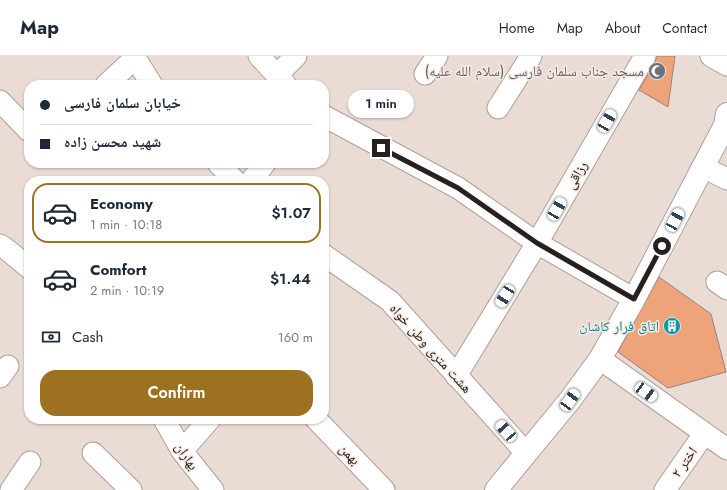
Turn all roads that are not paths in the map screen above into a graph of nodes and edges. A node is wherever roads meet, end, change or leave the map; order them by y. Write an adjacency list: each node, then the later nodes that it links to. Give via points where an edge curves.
1 (259, 56): 12 (street)
2 (296, 56): 12 (street)
3 (437, 56): 9 (street)
4 (531, 56): 14 (street)
5 (645, 56): 24 (street, رزاقی)
6 (711, 56): 8 (street)
7 (134, 57): 10 (street); 11 (street)
8 (727, 65)
9 (425, 74)
10 (111, 80)
11 (149, 80)
12 (282, 80)
13 (0, 101): 17 (street)
14 (498, 108)
15 (727, 114): 18 (main road, via 725,125)
16 (329, 119): 24 (street, via 458,188)
17 (24, 126)
18 (703, 167): 23 (street); 28 (main road)
19 (223, 168): 21 (street)
20 (261, 168): 22 (street)
21 (230, 176)
22 (255, 176)
23 (727, 179)
24 (537, 243): 28 (street); 30 (street, رزاقی)
25 (0, 245): 27 (street)
26 (329, 260): 30 (street, هشت متری وطن خواه, via 390,301)
27 (24, 264)
28 (634, 299): 29 (main road)
29 (600, 359): 34 (street); 38 (main road)
30 (456, 376): 38 (street, هشت متری وطن خواه)
31 (167, 424): 36 (street, بهاران)
32 (206, 424): 36 (street)
33 (321, 424): 43 (street, بهمن)
34 (704, 434): 35 (street); 45 (street, اختر ۲)
35 (727, 449)
36 (182, 451): 42 (street, بهاران)
37 (93, 452): 41 (street)
38 (526, 454): 44 (main road)
39 (30, 462): 40 (street)
40 (11, 490)
41 (131, 490)
42 (213, 490)
43 (384, 490)
44 (496, 490)
45 (665, 490)

